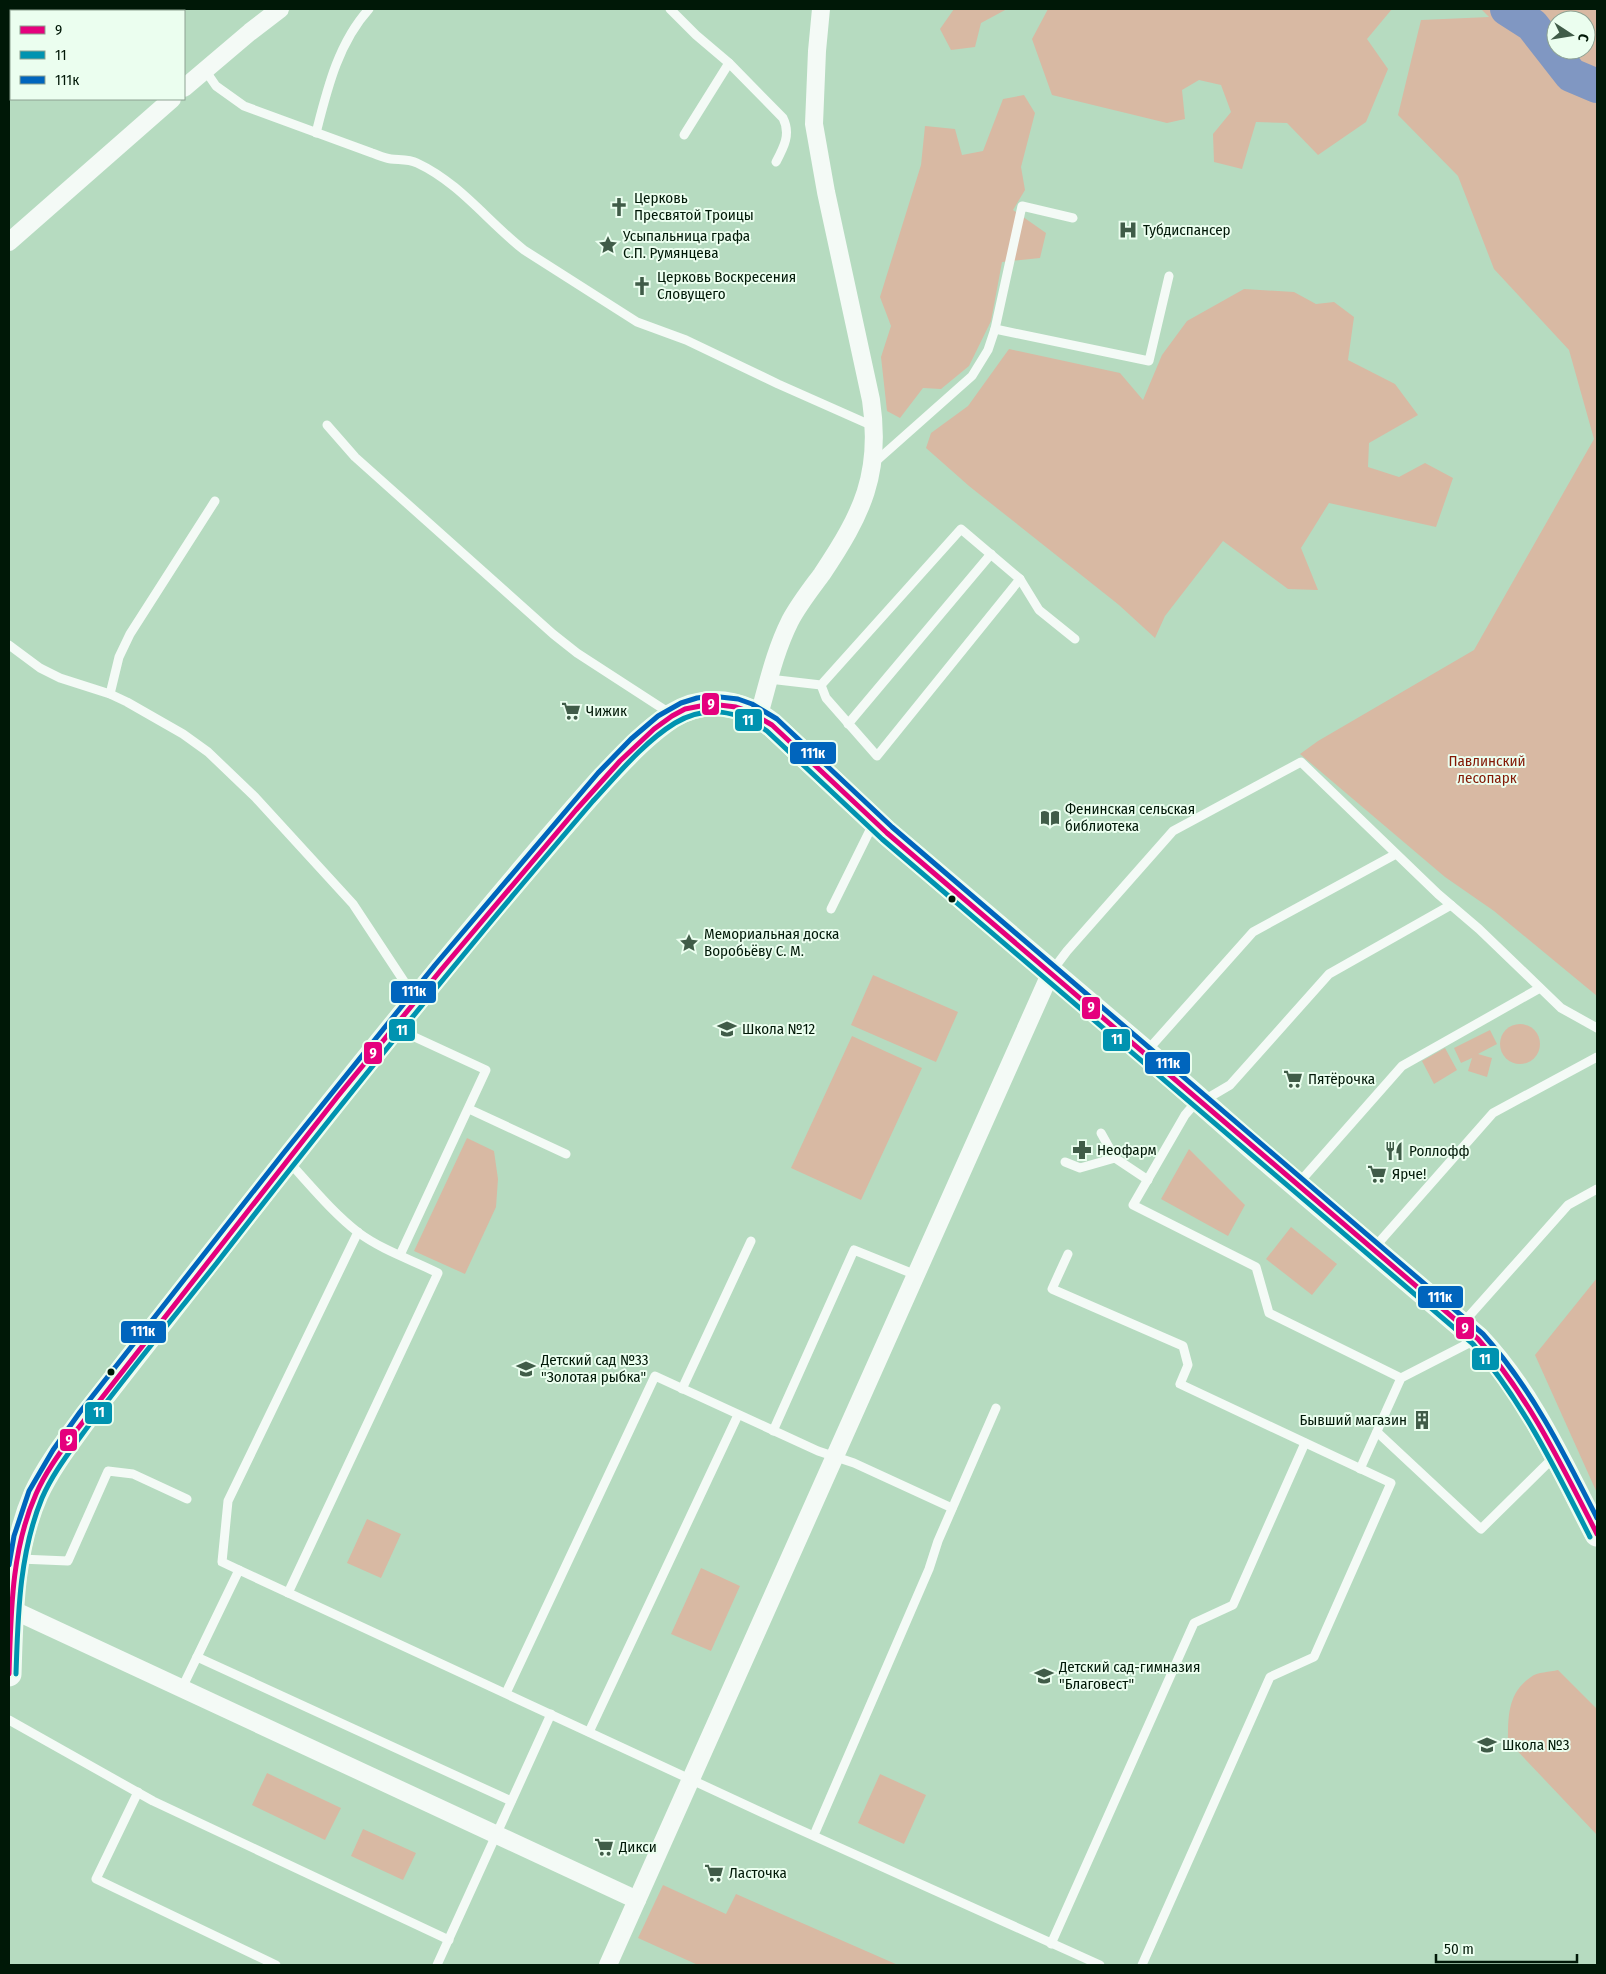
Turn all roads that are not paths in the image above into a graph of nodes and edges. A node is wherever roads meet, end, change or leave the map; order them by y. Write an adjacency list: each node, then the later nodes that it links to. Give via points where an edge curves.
1 (280, 9): 6 (street)
2 (369, 9): 9 (lane, via 344,46 326,93)
3 (670, 9): 5 (lane)
4 (822, 9): 17 (street, via 814,124)
5 (729, 63): 10 (lane); 11 (lane, via 783,118 787,127 786,142)
6 (205, 70): 7 (street); 9 (lane, via 216,86 244,106)
7 (185, 87)
8 (171, 100): 13 (street)
9 (316, 133): 17 (lane, via 372,154 417,163 452,185 524,250 637,322 686,340)
10 (684, 135)
11 (776, 162)
12 (1073, 218): 15 (lane, via 1022,206)
13 (9, 242)
14 (1169, 276): 15 (lane, via 1149,361)
15 (996, 329): 18 (lane, via 972,376)
16 (327, 424): 27 (lane, via 355,457 553,634)
17 (875, 428): 18 (street)
18 (874, 463): 24 (street, via 862,504 843,542 791,620 776,652)
19 (215, 501): 26 (lane, via 130,634 119,657)
20 (991, 554): 21 (lane); 25 (lane, via 961,529); 29 (lane)
21 (1020, 578): 22 (lane, via 1039,610); 29 (lane, via 877,756)
22 (1075, 639)
23 (9, 645): 26 (lane, via 60,678)
24 (769, 679): 25 (lane); 28 (street)
25 (820, 685): 29 (lane, via 826,698)
26 (110, 694): 36 (lane, via 183,734 228,770 354,904)
27 (673, 715): 28 (main road, via 694,705 715,702); 36 (main road, via 624,757 590,793)
28 (759, 715): 30 (main road)
29 (848, 724)
30 (875, 821): 33 (lane); 34 (main road)
31 (1396, 854): 32 (lane); 34 (lane, via 1301,762 1173,831); 39 (lane, via 1253,932)
32 (1451, 905): 35 (lane); 41 (lane, via 1329,974 1230,1085)
33 (831, 909)
34 (1051, 972): 39 (main road); 56 (street)
35 (1540, 988): 38 (lane, via 1561,1008); 49 (lane, via 1402,1066)
36 (416, 1000): 37 (main road)
37 (394, 1027): 42 (lane, via 486,1070); 46 (main road)
38 (1597, 1028)
39 (1146, 1052): 41 (main road)
40 (1597, 1057): 53 (lane, via 1493,1113)
41 (1202, 1102): 48 (lane, via 1185,1114); 49 (main road)
42 (468, 1108): 44 (lane); 55 (lane)
43 (1101, 1133): 45 (lane)
44 (566, 1154)
45 (1115, 1158): 47 (lane, via 1080,1168); 48 (lane)
46 (288, 1160): 51 (lane, via 322,1199); 71 (main road, via 58,1457 30,1510)
47 (1065, 1162)
48 (1148, 1180): 58 (lane, via 1133,1204 1256,1266 1269,1313)
49 (1297, 1185): 53 (main road)
50 (1597, 1189): 57 (lane, via 1568,1205)
51 (358, 1232): 55 (lane); 72 (lane, via 228,1502 222,1562)
52 (751, 1241): 59 (lane)
53 (1373, 1248): 57 (main road)
54 (1068, 1254): 64 (lane, via 1052,1289 1182,1346 1188,1365 1180,1384)
55 (400, 1255): 73 (lane, via 438,1273)
56 (916, 1275): 62 (lane, via 854,1250); 66 (street)
57 (1470, 1332): 58 (lane); 65 (main road, via 1497,1359 1512,1380)
58 (1401, 1378): 63 (lane)
59 (682, 1389): 61 (lane); 78 (lane, via 655,1376)
60 (996, 1408): 69 (lane)
61 (738, 1415): 62 (lane); 81 (lane)
62 (773, 1431): 66 (lane)
63 (1377, 1432): 65 (lane, via 1481,1529); 67 (lane)
64 (1305, 1443): 67 (lane); 89 (lane, via 1233,1605 1194,1623)
65 (1556, 1455): 70 (main road)
66 (835, 1457): 69 (lane); 82 (street)
67 (1360, 1469): 94 (lane, via 1390,1483 1387,1492 1314,1656 1270,1677)
68 (187, 1499): 71 (lane, via 133,1474 108,1471 68,1561)
69 (952, 1508): 86 (lane, via 929,1569)
70 (1597, 1534)
71 (17, 1559): 74 (main road)
72 (239, 1570): 73 (lane); 75 (lane)
73 (288, 1593): 78 (lane)
74 (11, 1609): 76 (main road); 77 (street)
75 (196, 1657): 77 (lane); 84 (lane)
76 (9, 1674)
77 (182, 1688): 85 (street)
78 (506, 1693): 79 (lane)
79 (550, 1714): 81 (lane); 84 (lane)
80 (9, 1720): 83 (lane)
81 (589, 1732): 82 (lane)
82 (691, 1778): 86 (lane); 87 (street)
83 (138, 1792): 88 (lane); 90 (lane, via 96,1879)
84 (512, 1801): 85 (lane)
85 (496, 1834): 87 (street); 88 (lane)
86 (814, 1835): 89 (lane)
87 (637, 1900): 92 (street)
88 (449, 1940): 91 (lane)
89 (1051, 1944): 93 (lane)
90 (276, 1965)
91 (437, 1965)
92 (608, 1965)
93 (1100, 1965)
94 (1142, 1965)

